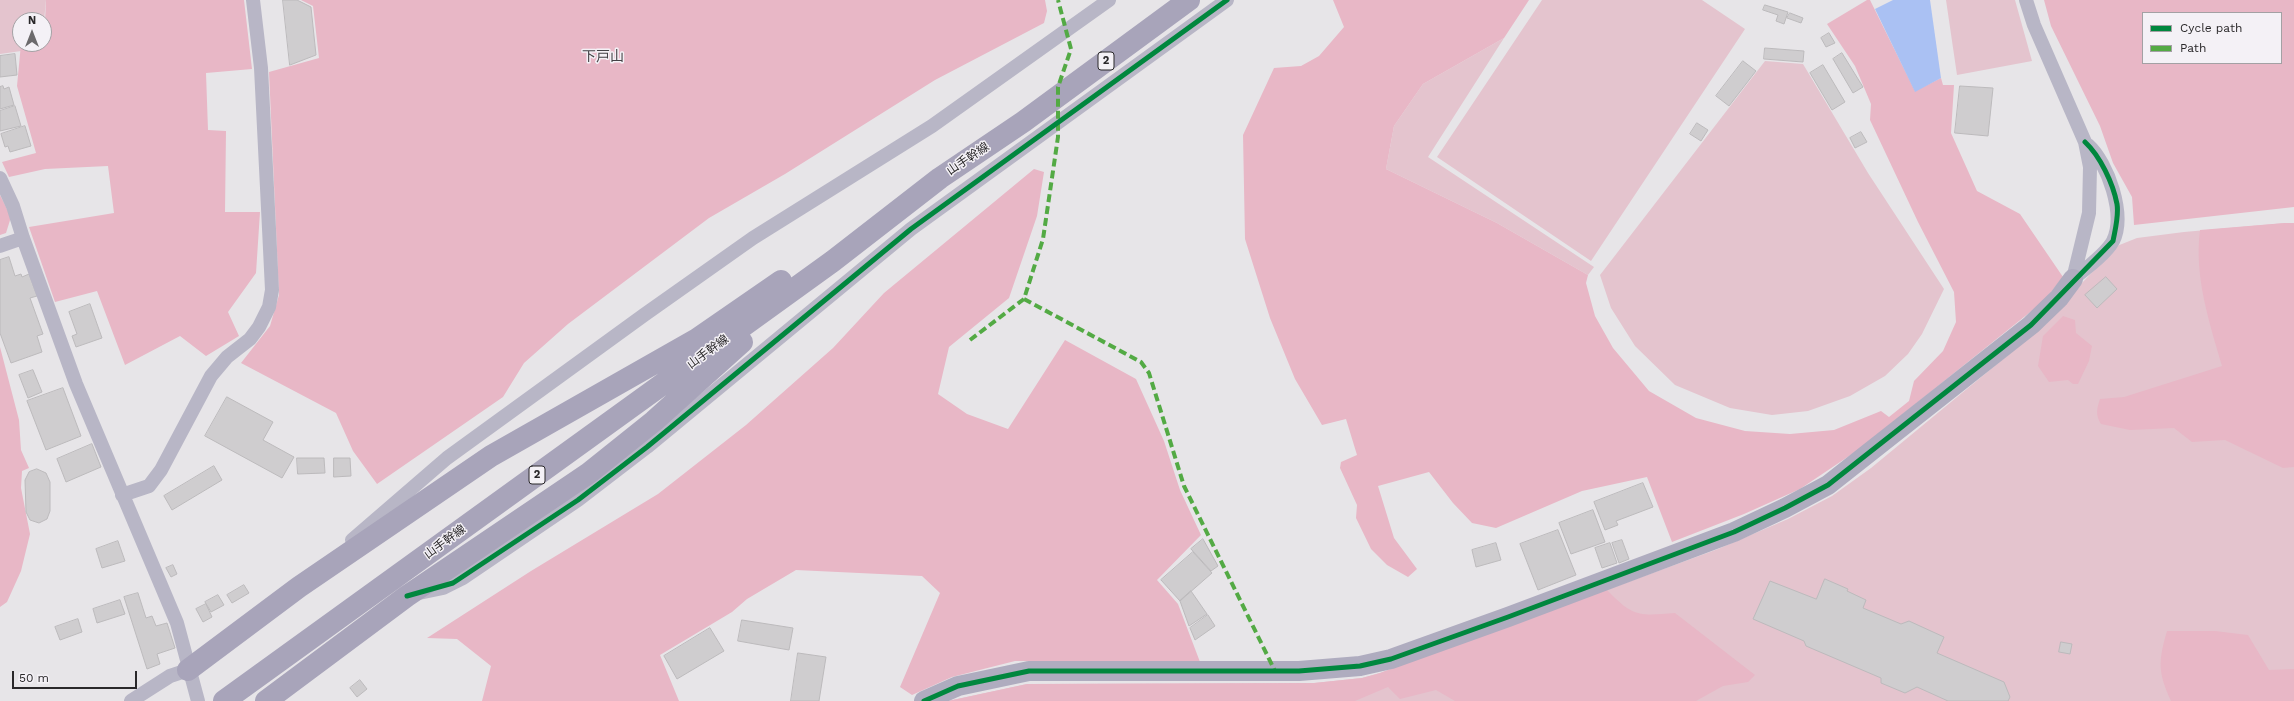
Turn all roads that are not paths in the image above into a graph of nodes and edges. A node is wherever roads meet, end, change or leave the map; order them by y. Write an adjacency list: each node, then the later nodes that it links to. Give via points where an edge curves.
1 (252, 0): 13 (street, via 261,68 267,172 272,290 269,307 250,340 227,357 211,376 150,486)
2 (1109, 0): 14 (street, via 932,126 753,238 644,315 447,458)
3 (1189, 0): 8 (main road, 山手幹線 / 2, via 1023,122)
4 (1227, 0): 15 (street, via 911,230 658,438 578,500 453,584)
5 (2026, 0): 6 (street, via 2034,26)
6 (2084, 142): 12 (street, via 2090,167 2089,212); 12 (street, via 2094,150 2110,184 2117,205 2116,225 2113,241)
7 (0, 178): 9 (street, via 13,206)
8 (940, 178): 11 (main road, 山手幹線 / 2); 14 (main road, via 697,339 491,456)
9 (23, 238): 10 (street); 13 (street, via 76,384)
10 (0, 246)
11 (833, 261): 15 (main road, via 625,445 556,497); 17 (main road, 山手幹線 / 2)
12 (2073, 280): 21 (street, via 2059,298 2031,325 1828,485 1734,532 1508,617 1391,659 1360,666 1293,671 1029,671 958,686)
13 (122, 495): 16 (street, via 177,623)
14 (300, 587): 16 (main road)
15 (407, 596): 20 (main road)
16 (188, 670): 18 (street, via 170,676); 19 (street)
17 (233, 695)
18 (131, 701)
19 (198, 701)
20 (266, 701)
21 (924, 701)

